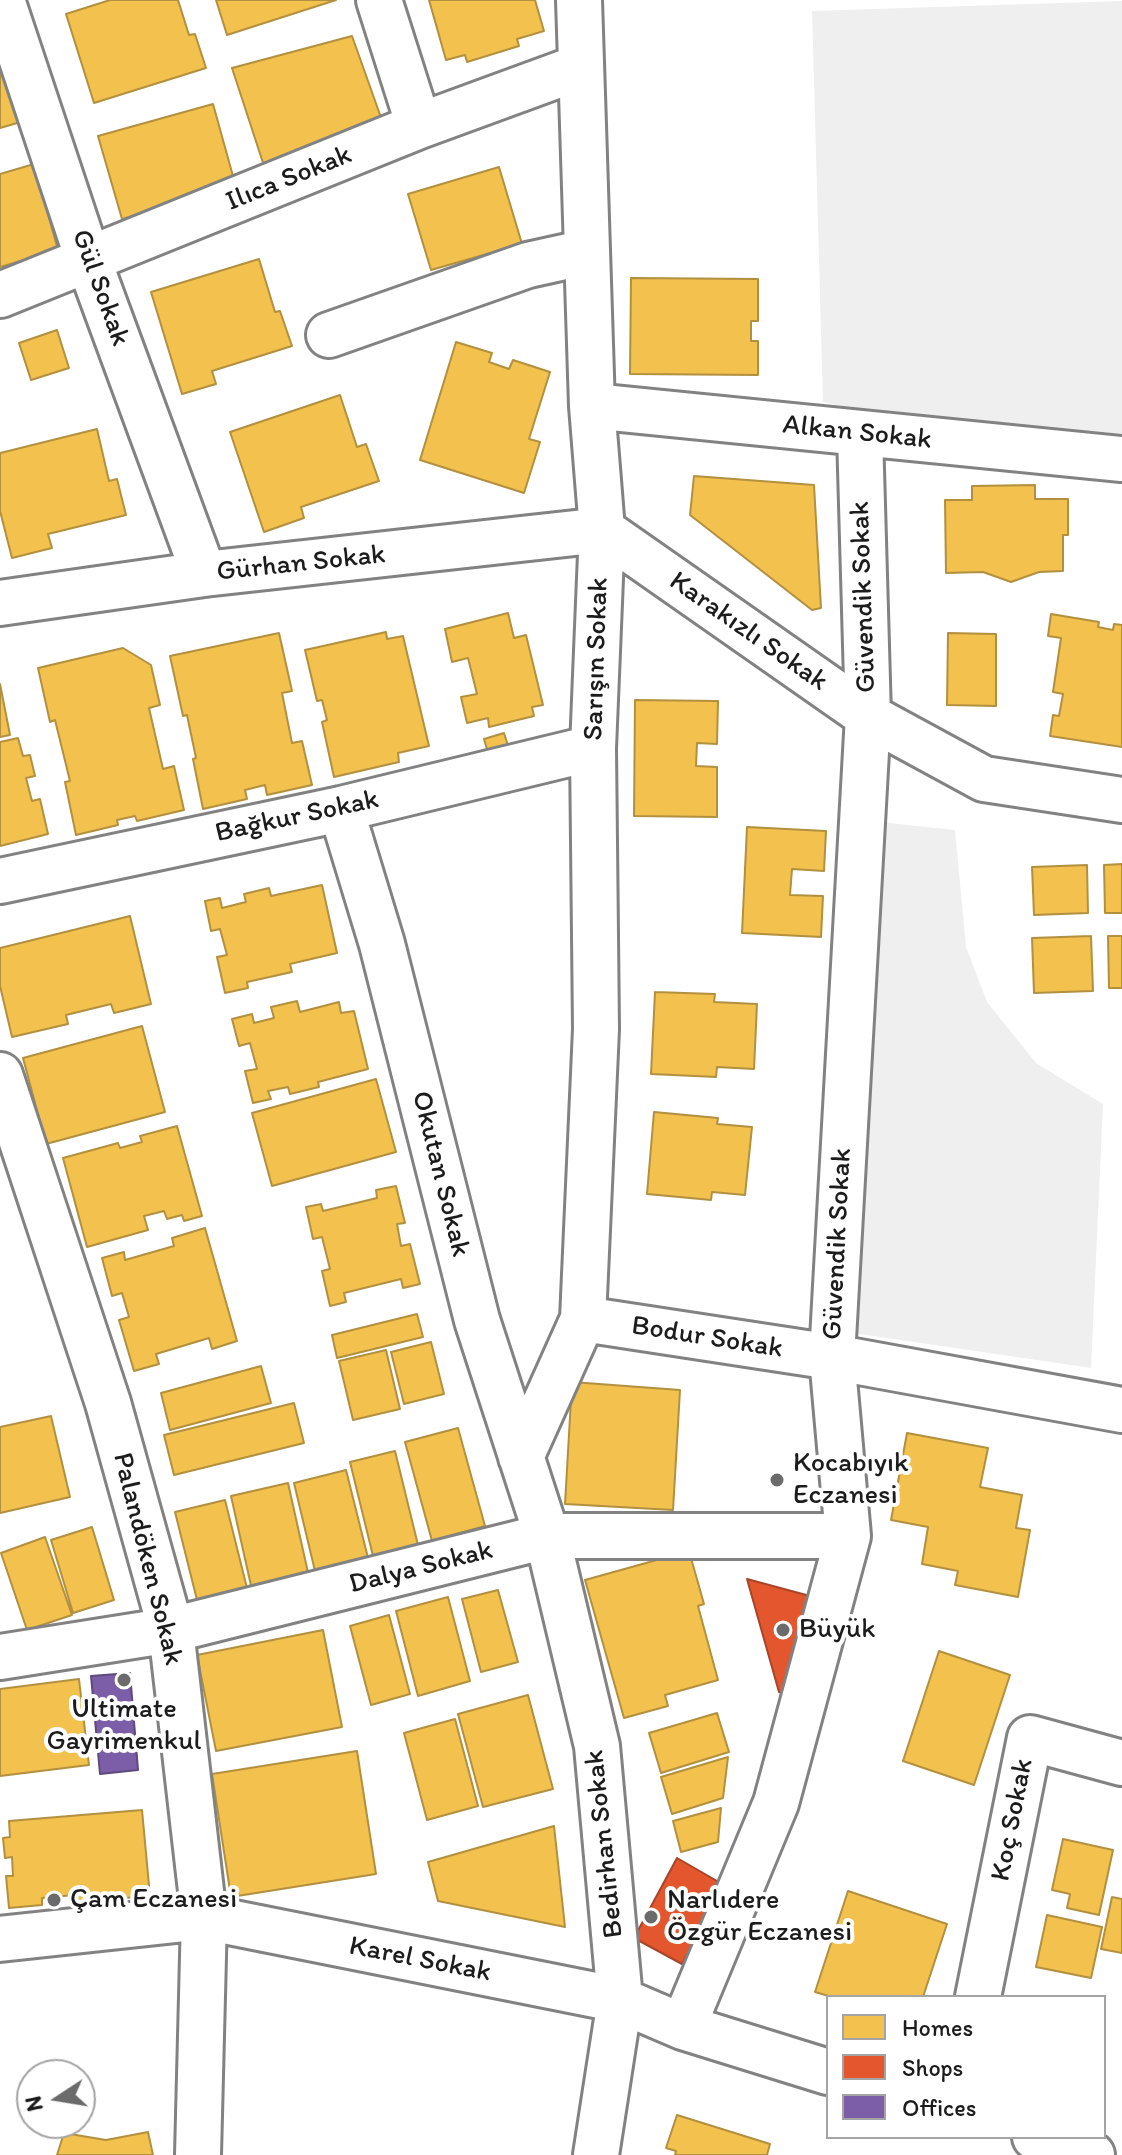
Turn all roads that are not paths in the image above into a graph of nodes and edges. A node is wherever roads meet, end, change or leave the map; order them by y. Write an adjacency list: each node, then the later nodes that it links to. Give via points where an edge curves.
1 (2, 0): 7 (street, Gül Sokak)
2 (379, 0): 5 (street)
3 (579, 0): 4 (street, Sarışın Sokak)
4 (580, 67): 5 (street, Ilıca Sokak); 6 (street, Sarışın Sokak)
5 (419, 126): 7 (street, Ilıca Sokak)
6 (587, 252): 9 (street, via 528,265); 10 (street, Sarışın Sokak)
7 (88, 259): 8 (street, Ilıca Sokak); 14 (street, Gül Sokak)
8 (0, 295)
9 (329, 335)
10 (592, 406): 11 (street, Alkan Sokak); 13 (street, Sarışın Sokak)
11 (860, 434): 12 (street, Alkan Sokak); 16 (street, Güvendik Sokak)
12 (1122, 459)
13 (602, 530): 14 (street, Gürhan Sokak); 16 (street, Karakızlı Sokak); 17 (street, Sarışın Sokak)
14 (204, 574): 15 (street, Gürhan Sokak)
15 (0, 603)
16 (868, 716): 18 (street, Karakızlı Sokak, via 984,779); 23 (street, Güvendik Sokak)
17 (593, 748): 19 (street, Bağkur Sokak); 22 (street, Sarışın Sokak, via 596,1029)
18 (1122, 800)
19 (341, 809): 20 (street, Bağkur Sokak); 25 (street, Okutan Sokak, via 382,944 477,1320)
20 (0, 881)
21 (0, 1075): 28 (street, Palandöken Sokak, via 108,1403)
22 (583, 1319): 23 (street, Bodur Sokak); 25 (street)
23 (832, 1357): 24 (street, Bodur Sokak); 27 (street, Güvendik Sokak)
24 (1122, 1410)
25 (521, 1457): 26 (street, Okutan Sokak)
26 (547, 1536): 27 (street, Dalya Sokak); 28 (street, Dalya Sokak); 34 (street, Bedirhan Sokak, via 597,1746)
27 (848, 1536): 35 (street, Güvendik Sokak, via 776,1803)
28 (171, 1630): 29 (street, Dalya Sokak); 31 (street, Palandöken Sokak)
29 (0, 1657)
30 (1122, 1763): 33 (street, Koç Sokak, via 1030,1738)
31 (204, 1917): 32 (street, Karel Sokak); 34 (street, Karel Sokak); 38 (street, Palandöken Sokak)
32 (0, 1939)
33 (978, 1995)
34 (620, 2000): 35 (street, Karel Sokak); 39 (street, Bedirhan Sokak)
35 (683, 2027): 36 (street, Karel Sokak)
36 (826, 2071)
37 (1041, 2139): 40 (street)
38 (198, 2155)
39 (596, 2155)
40 (1092, 2155)

